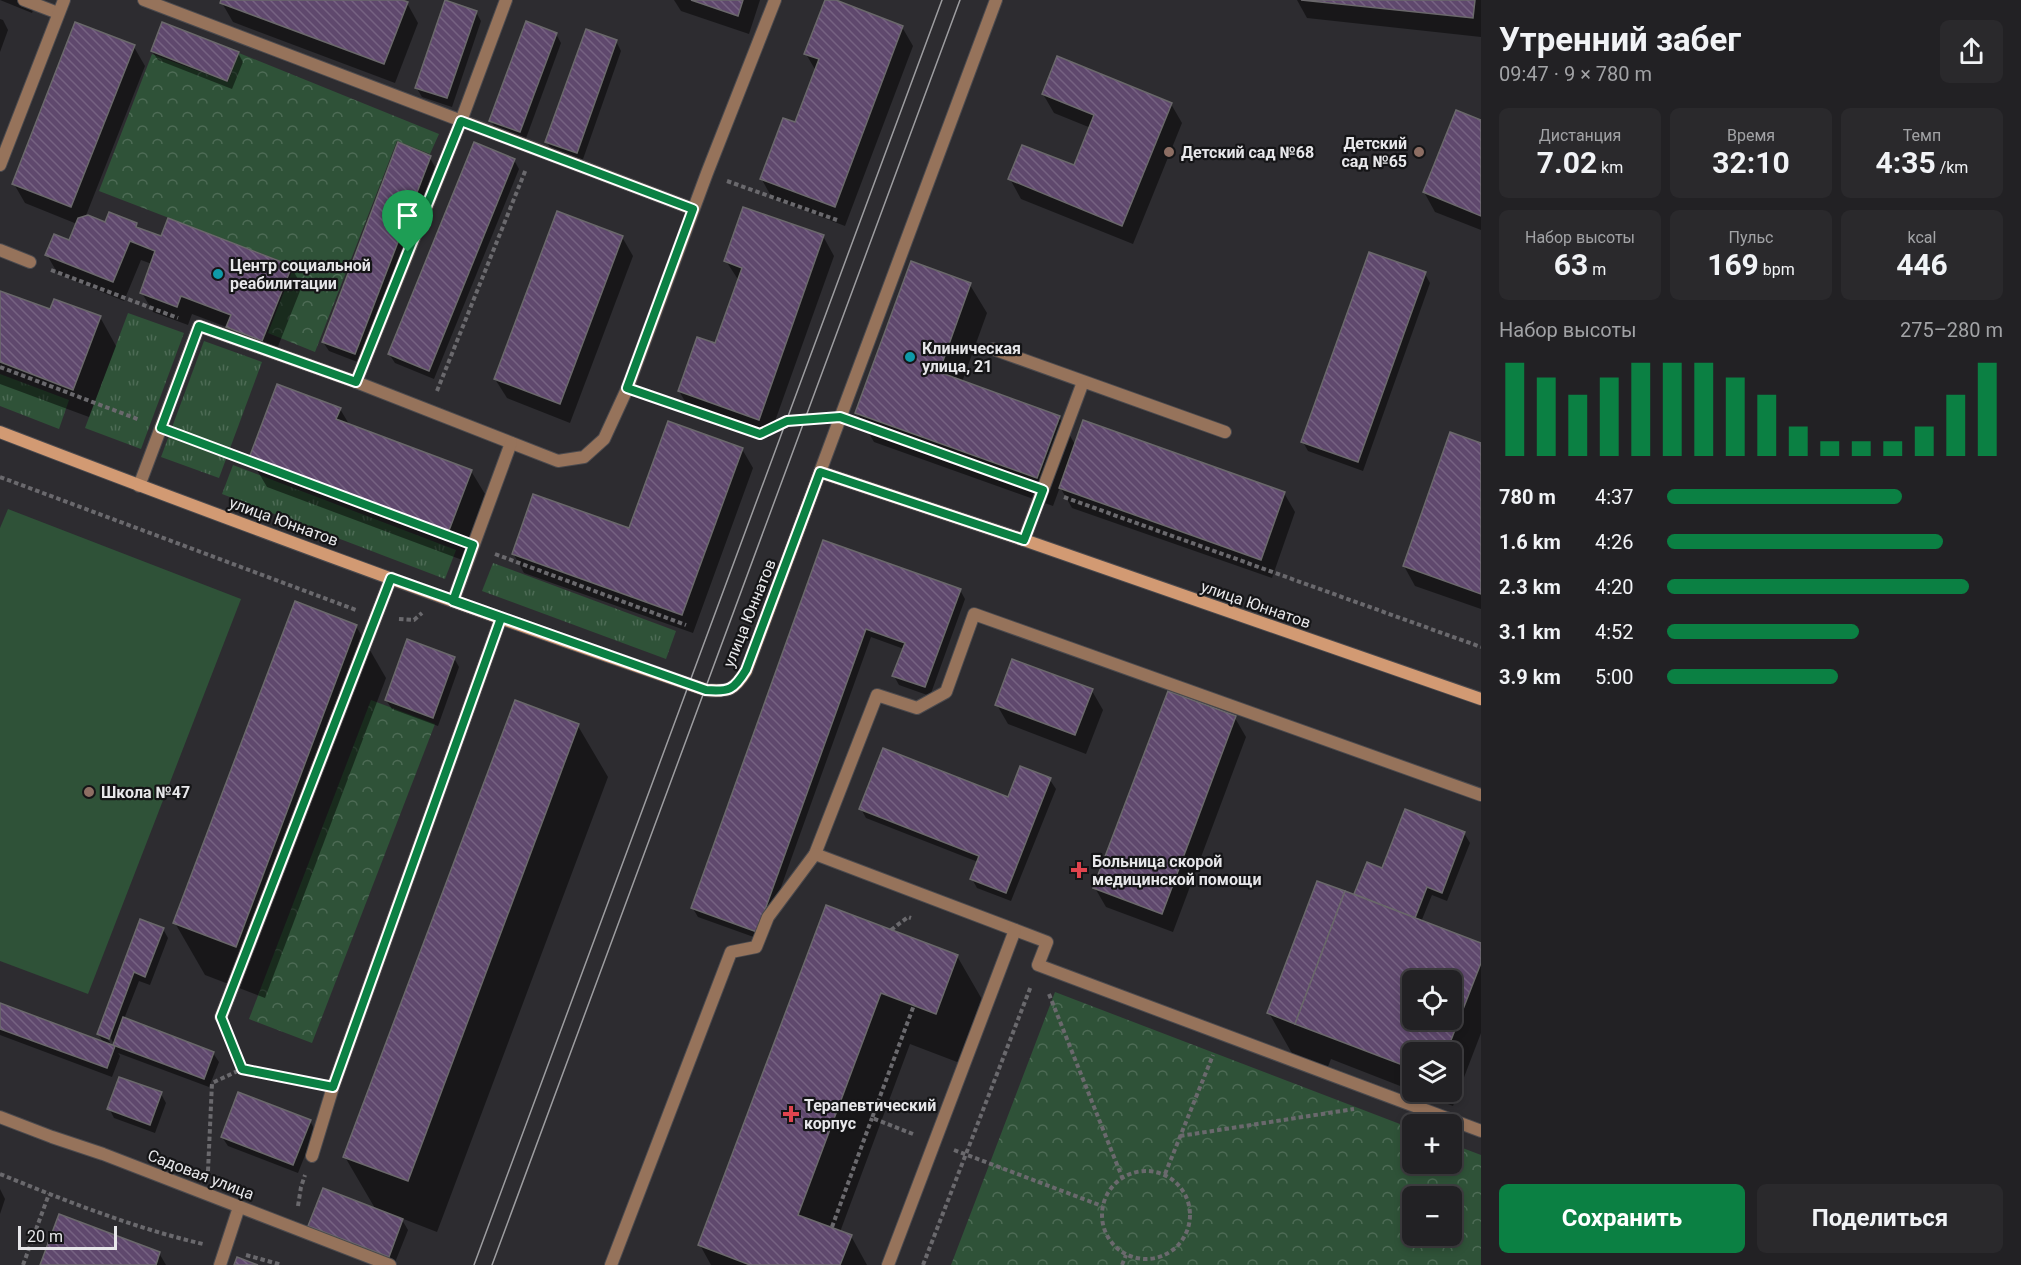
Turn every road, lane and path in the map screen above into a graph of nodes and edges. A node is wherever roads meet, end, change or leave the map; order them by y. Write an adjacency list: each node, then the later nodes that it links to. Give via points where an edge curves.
1 (24, 0): 7 (street)
2 (64, 0): 7 (street)
3 (144, 0): 8 (street)
4 (506, 0): 8 (street)
5 (775, 0): 11 (street)
6 (996, 0): 23 (street)
7 (58, 14): 10 (street)
8 (461, 121): 9 (street); 20 (street)
9 (534, 150): 12 (street); 22 (path)
10 (0, 165)
11 (707, 173): 12 (street); 13 (path)
12 (693, 209): 21 (street)
13 (837, 220)
14 (0, 250): 15 (street)
15 (30, 262): 16 (path)
16 (199, 326): 20 (street); 24 (street)
17 (993, 349): 19 (street)
18 (0, 367): 24 (path)
19 (1083, 381): 26 (street); 31 (street)
20 (356, 382): 22 (street)
21 (627, 388): 23 (path, via 760,434 787,421); 27 (street, via 604,439 584,456 558,461)
22 (429, 411): 27 (street)
23 (840, 417): 28 (street); 31 (path)
24 (161, 428): 30 (street); 33 (path)
25 (0, 432): 30 (street, улица Юннатов)
26 (1226, 432)
27 (511, 443): 33 (street)
28 (820, 472): 32 (street, улица Юннатов); 37 (street, улица Юннатов, via 746,670 727,691 706,690)
29 (0, 477): 36 (path)
30 (139, 486): 34 (street, улица Юннатов)
31 (1043, 490): 32 (street); 40 (path)
32 (1024, 540): 41 (street, улица Юннатов)
33 (473, 545): 35 (street); 39 (path)
34 (391, 578): 35 (street, улица Юннатов); 36 (street)
35 (453, 601): 37 (street, улица Юннатов)
36 (375, 617): 38 (path); 48 (street)
37 (501, 618): 51 (street)
38 (414, 620)
39 (686, 625)
40 (1481, 647)
41 (1481, 699)
42 (1481, 795): 43 (street, via 974,614 946,693 916,708 877,695)
43 (815, 854): 46 (street); 72 (street, via 768,917 756,947 732,952)
44 (919, 921): 45 (path, via 908,916)
45 (891, 930)
46 (1015, 930): 47 (street, via 1047,942); 73 (street)
47 (1038, 965): 49 (street); 60 (path); 74 (path)
48 (221, 1017): 50 (path)
49 (1221, 1034): 55 (street); 56 (path)
50 (242, 1069): 51 (path); 62 (path, via 212,1083)
51 (333, 1087): 57 (street)
52 (1355, 1109): 56 (path)
53 (0, 1117): 62 (street, Садовая улица)
54 (872, 1118): 64 (path)
55 (1481, 1131)
56 (1180, 1136): 59 (path)
57 (312, 1156)
58 (0, 1174): 61 (path)
59 (1165, 1174): 60 (path, via 1142,1170); 67 (path, via 1184,1192 1189,1225 1172,1251)
60 (1122, 1177): 66 (path, via 1108,1191 1101,1220 1114,1246)
61 (49, 1194): 65 (path, via 167,1235); 68 (path)
62 (207, 1194): 63 (street, Садовая улица)
63 (239, 1207): 65 (street); 71 (street, Садовая улица)
64 (832, 1227)
65 (225, 1249): 69 (street); 70 (path)
66 (1126, 1255): 67 (path); 75 (path)
67 (1145, 1260): 76 (path)
68 (22, 1265)
69 (220, 1265)
70 (282, 1265)
71 (390, 1265)
72 (611, 1265)
73 (888, 1265)
74 (923, 1265)
75 (1122, 1265)
76 (1147, 1265)

